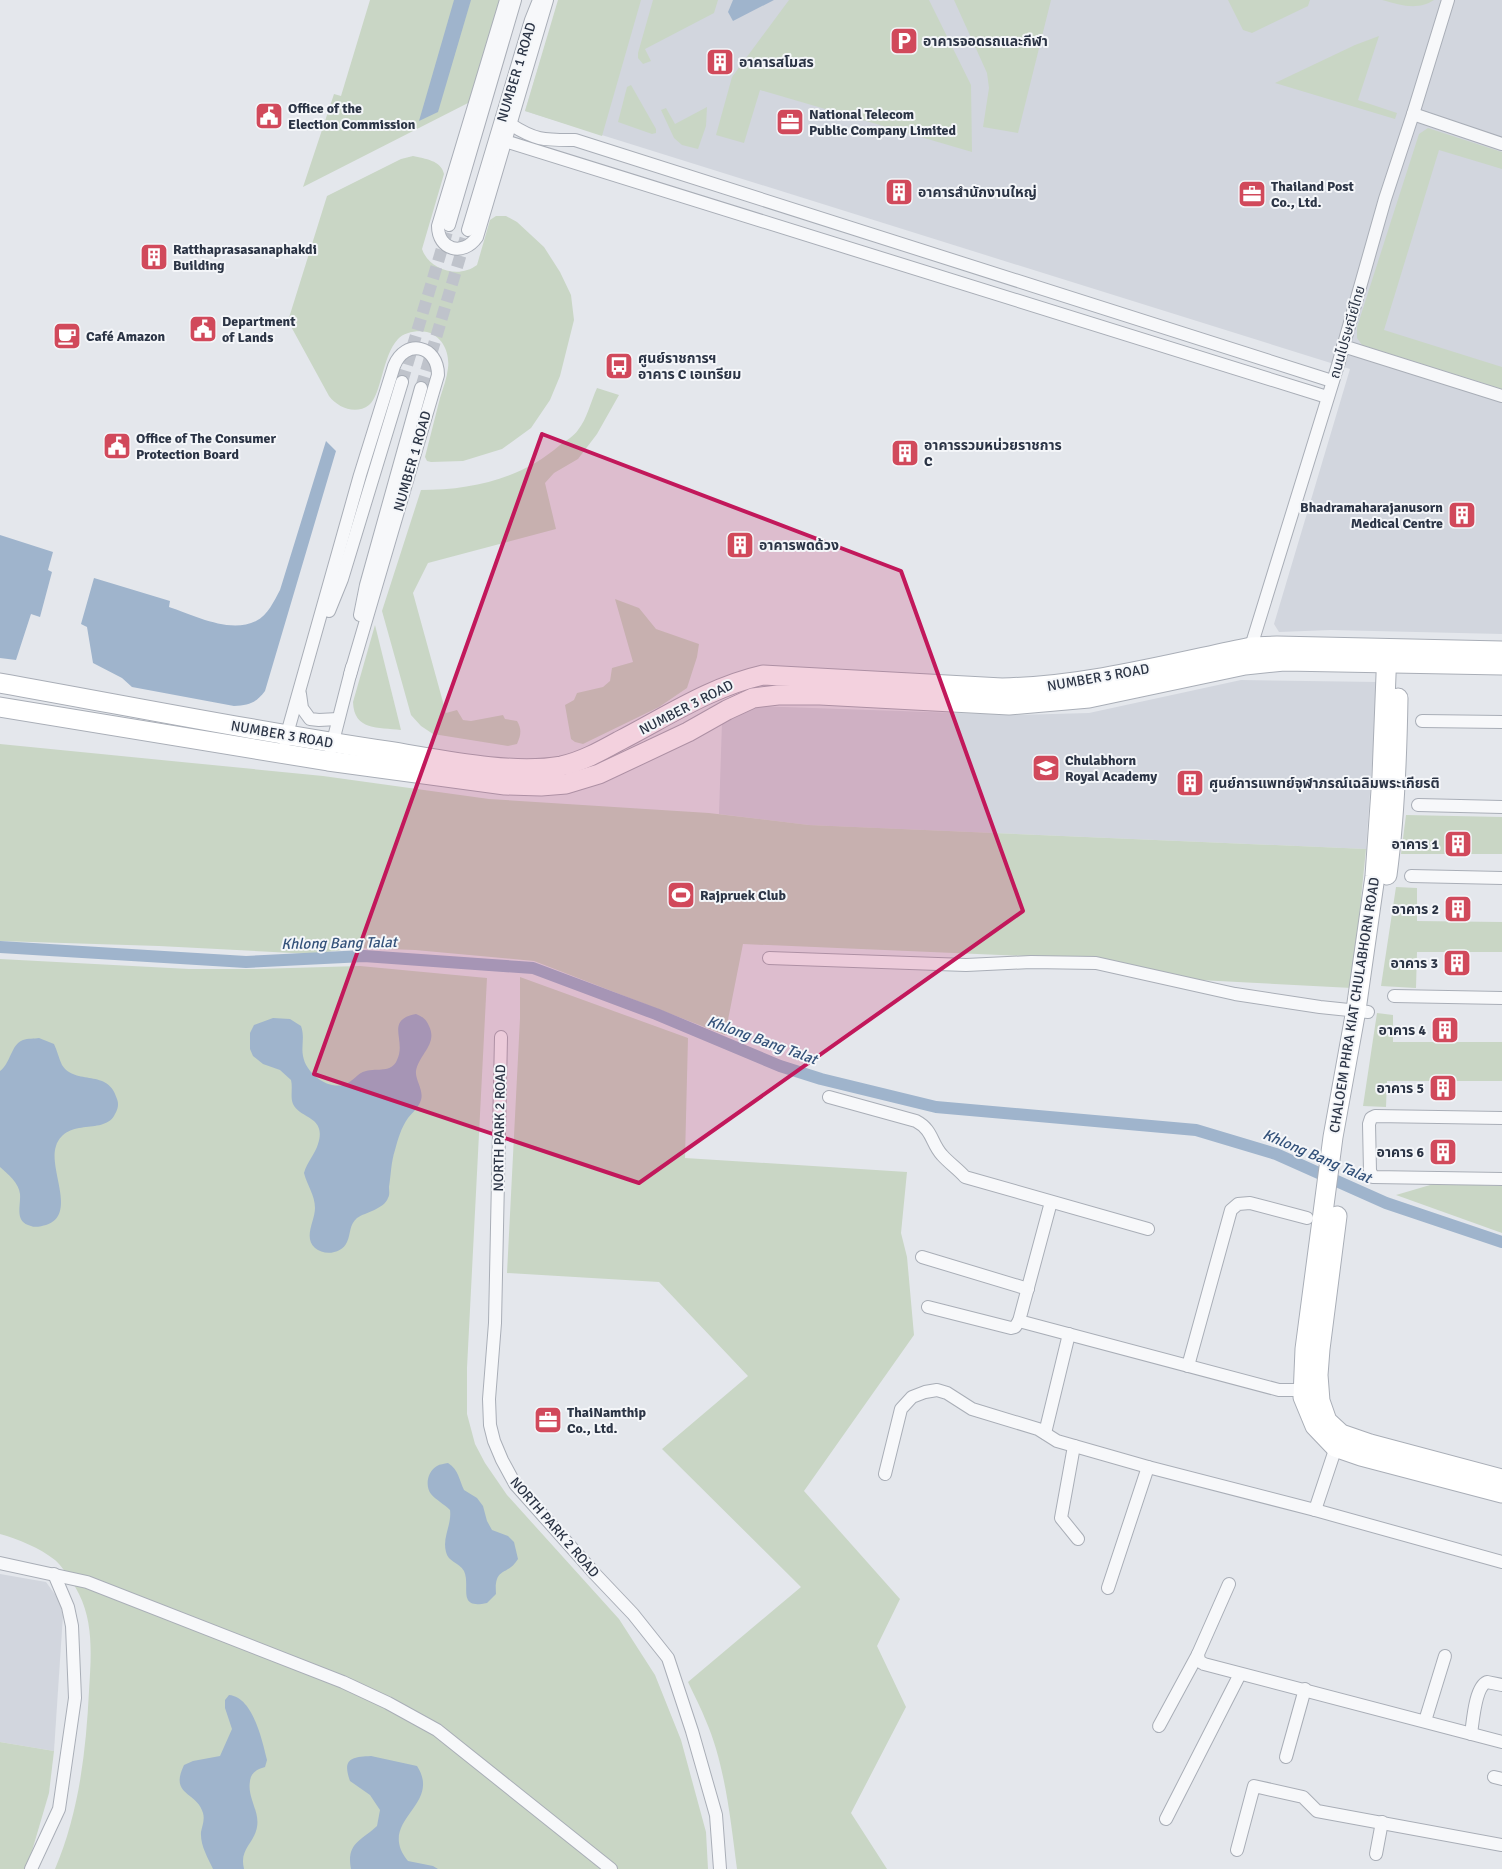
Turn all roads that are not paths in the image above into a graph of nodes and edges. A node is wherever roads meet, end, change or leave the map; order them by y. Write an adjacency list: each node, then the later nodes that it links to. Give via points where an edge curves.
1 (506, 0): 9 (street, NUMBER 1 ROAD, via 438,226 439,236 449,246 465,248 477,237)
2 (514, 0): 12 (street, NUMBER 1 ROAD)
3 (539, 0): 13 (street, NUMBER 1 ROAD, via 530,20)
4 (548, 0): 7 (street, NUMBER 1 ROAD)
5 (1448, 0): 6 (street, ถนนไปรษณีย์ไทย)
6 (1413, 114): 10 (street); 14 (street, ถนนไปรษณีย์ไทย, via 1384,199)
7 (510, 124): 8 (street, via 535,138); 9 (street, NUMBER 1 ROAD)
8 (575, 140): 11 (street, via 556,144 554,151); 15 (street)
9 (506, 141): 11 (street)
10 (1502, 144)
11 (560, 158): 18 (street)
12 (449, 225)
13 (468, 230)
14 (1343, 346): 16 (street, ถนนไปรษณีย์ไทย); 20 (street)
15 (1292, 369): 16 (street); 18 (street, via 1295,378)
16 (1332, 381): 21 (street, ถนนไปรษณีย์ไทย)
17 (402, 382): 25 (street, via 342,579)
18 (1288, 385): 21 (street)
19 (421, 388): 27 (street, NUMBER 1 ROAD, via 366,585)
20 (1502, 396)
21 (1327, 397): 24 (street, ถนนไปรษณีย์ไทย)
22 (1502, 651): 23 (street, NUMBER 3 ROAD)
23 (1393, 655): 24 (street, NUMBER 3 ROAD, via 1284,661); 26 (street, NUMBER 3 ROAD); 43 (street, CHALOEM PHRA KIAT CHULABHORN ROAD, via 1396,779 1393,828)
24 (1248, 656): 35 (street, NUMBER 3 ROAD, via 1090,698 1017,705 820,695 753,698 599,774 566,784 505,785)
25 (307, 663): 27 (street, NUMBER 1 ROAD, via 394,366 410,349 422,349 436,361 438,374); 29 (street)
26 (1502, 665)
27 (350, 675): 31 (street, NUMBER 1 ROAD)
28 (0, 682): 34 (street, NUMBER 3 ROAD)
29 (300, 687): 31 (street, via 306,716 314,720); 34 (street)
30 (0, 706): 34 (street, NUMBER 3 ROAD)
31 (338, 719): 35 (street, NUMBER 1 ROAD)
32 (1422, 721): 33 (street)
33 (1502, 722)
34 (284, 744): 35 (street, NUMBER 3 ROAD)
35 (330, 752)
36 (1418, 805): 37 (street)
37 (1502, 807)
38 (1411, 876): 39 (street)
39 (1502, 878)
40 (769, 958): 43 (street, via 966,965 1096,963 1236,994)
41 (1394, 996): 42 (street)
42 (1502, 998)
43 (1362, 1011): 49 (street, CHALOEM PHRA KIAT CHULABHORN ROAD)
44 (501, 1036): 89 (street, NORTH PARK 2 ROAD, via 495,1323 489,1399 494,1441 515,1484 633,1614 668,1658 716,1815)
45 (829, 1097): 48 (street, via 916,1121 925,1126 943,1157 965,1178)
46 (1502, 1118): 47 (street, via 1375,1116 1371,1118 1369,1134 1373,1177)
47 (1502, 1179)
48 (1051, 1202): 50 (street); 52 (street)
49 (1321, 1225): 56 (street, via 1250,1202 1238,1204 1231,1210); 57 (street, CHALOEM PHRA KIAT CHULABHORN ROAD, via 1320,1349)
50 (1148, 1229)
51 (922, 1257): 52 (street)
52 (1028, 1289): 54 (street)
53 (928, 1307): 54 (street, via 1010,1328)
54 (1019, 1321): 55 (street)
55 (1069, 1334): 56 (street); 58 (street)
56 (1188, 1366): 57 (street, via 1279,1390)
57 (1311, 1390): 59 (street, CHALOEM PHRA KIAT CHULABHORN ROAD, via 1320,1401)
58 (1045, 1433): 60 (street); 62 (street, via 1038,1428 972,1409 946,1393 937,1390 925,1392 912,1397 900,1409)
59 (1338, 1440): 63 (street, via 1370,1444); 64 (street, via 1361,1456); 65 (street)
60 (1074, 1446): 61 (street); 66 (street, via 1061,1518)
61 (1148, 1467): 65 (street); 71 (street)
62 (885, 1474)
63 (1502, 1479)
64 (1502, 1494)
65 (1315, 1510): 67 (street)
66 (1078, 1539)
67 (1502, 1562)
68 (0, 1563): 69 (street)
69 (54, 1574): 87 (street, via 72,1626 75,1698 59,1809); 88 (street, via 87,1582 388,1702 437,1730)
70 (1229, 1584): 72 (street)
71 (1108, 1588)
72 (1198, 1654): 74 (street, via 1199,1661 1204,1664); 78 (street)
73 (1445, 1656): 77 (street)
74 (1240, 1674): 76 (street); 82 (street)
75 (1502, 1684): 79 (street, via 1487,1682 1481,1686)
76 (1305, 1689): 77 (street); 81 (street)
77 (1425, 1722): 79 (street)
78 (1159, 1726)
79 (1471, 1734): 80 (street)
80 (1502, 1742)
81 (1286, 1757)
82 (1166, 1819)
83 (1382, 1822): 84 (street); 85 (street, via 1317,1811 1303,1797 1254,1786); 86 (street)
84 (1502, 1845)
85 (1237, 1850)
86 (1376, 1854)
87 (31, 1869)
88 (611, 1869)
89 (720, 1869)

